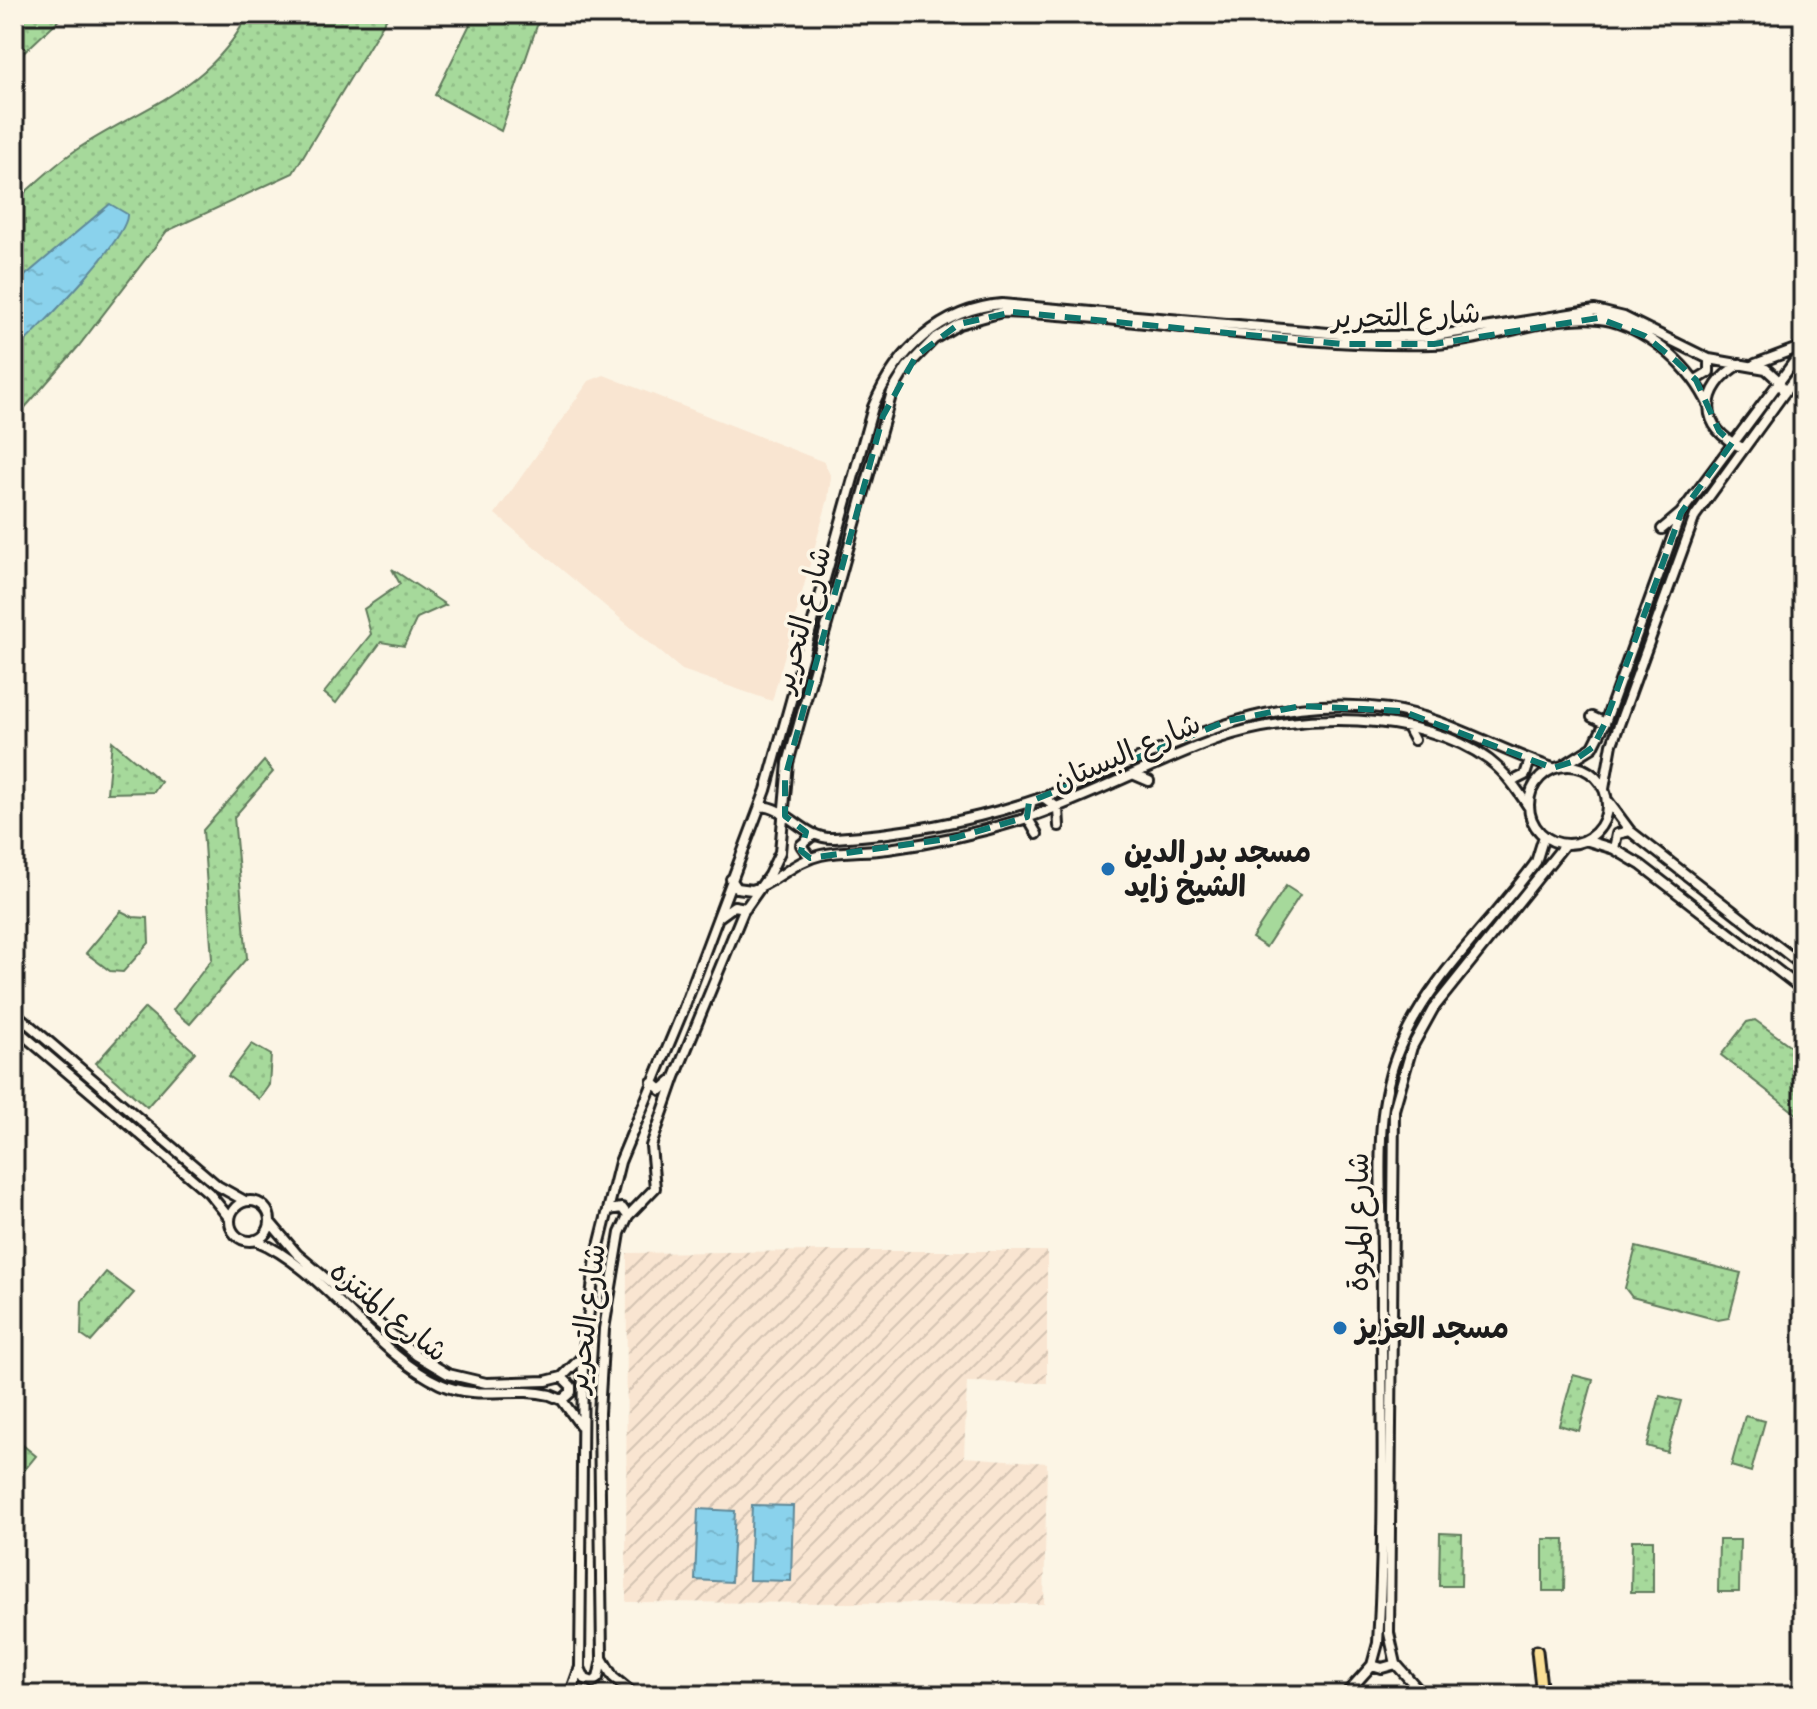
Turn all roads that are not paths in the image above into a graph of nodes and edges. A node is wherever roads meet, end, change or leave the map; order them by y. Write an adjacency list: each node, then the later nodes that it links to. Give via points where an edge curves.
1 (1434, 340): 2 (street, شارع التحرير, via 1002,304 957,314); 3 (street, شارع التحرير); 6 (street, شارع التحرير, via 1595,310 1624,317); 9 (street, شارع التحرير, via 1484,343 1574,318 1609,320 1645,336)
2 (922, 344): 3 (street, شارع التحرير, via 950,329 1013,312 1266,342); 17 (street, شارع التحرير, via 892,370 870,406); 18 (street, شارع التحرير, via 892,392)
3 (1342, 344): 5 (street)
4 (1803, 348): 7 (street); 10 (street)
5 (1342, 354)
6 (1709, 359): 7 (street, شارع التحرير); 9 (street, via 1709,372)
7 (1745, 364): 10 (street, via 1766,369); 12 (street, via 1715,382)
8 (1803, 367): 11 (street)
9 (1696, 380): 12 (street, شارع التحرير)
10 (1779, 381): 11 (street); 13 (street)
11 (1784, 393): 14 (street)
12 (1709, 406): 13 (street, شارع التحرير, via 1719,431)
13 (1732, 443): 14 (street); 15 (street)
14 (1743, 448): 32 (street, via 1687,532)
15 (1681, 513): 16 (street); 26 (street)
16 (1662, 529)
17 (825, 582): 18 (street); 40 (street, شارع التحرير)
18 (838, 584): 41 (street, شارع التحرير)
19 (1368, 695): 21 (street)
20 (1314, 705): 21 (street, شارع البستان); 22 (street, شارع البستان); 25 (street, via 1312,715)
21 (1368, 707): 31 (street, شارع البستان, via 1428,718)
22 (1286, 708): 24 (street); 42 (street, شارع البستان, via 1255,709)
23 (1592, 717): 26 (street)
24 (1290, 721): 25 (street, شارع البستان); 36 (street, شارع البستان, via 1219,739)
25 (1321, 721): 27 (street, شارع البستان)
26 (1605, 723): 30 (street)
27 (1408, 729): 28 (street); 38 (street, شارع البستان, via 1467,747)
28 (1414, 740)
29 (1511, 740): 31 (street)
30 (1593, 747): 32 (street, via 1599,755); 34 (street)
31 (1506, 749): 33 (street, شارع البستان)
32 (1608, 755): 39 (street)
33 (1530, 760): 35 (street, شارع البستان); 38 (street, via 1525,775)
34 (1564, 765): 35 (street); 39 (street, via 1592,773)
35 (1553, 768): 46 (street, via 1535,783)
36 (1135, 775): 37 (street); 47 (street, شارع البستان)
37 (1149, 781)
38 (1511, 782): 46 (street, شارع البستان)
39 (1604, 789): 44 (street)
40 (766, 790): 41 (street); 45 (street, شارع التحرير)
41 (783, 792): 48 (street, شارع التحرير)
42 (1043, 797): 43 (street, شارع البستان); 47 (street)
43 (1033, 800): 49 (street); 53 (street, شارع البستان)
44 (1607, 800): 52 (street); 57 (street, via 1602,823)
45 (760, 806): 48 (street); 61 (street, شارع التحرير)
46 (1528, 806): 56 (street)
47 (1058, 808): 49 (street, شارع البستان); 51 (street)
48 (785, 816): 55 (street); 62 (street, شارع التحرير, via 780,852)
49 (1027, 817): 54 (street); 60 (street, شارع البستان, via 954,838)
50 (897, 819): 53 (street)
51 (1059, 826)
52 (1630, 831): 59 (street, via 1617,834); 67 (street)
53 (898, 832): 55 (street, شارع البستان)
54 (1037, 834)
55 (813, 835): 60 (street, via 801,845)
56 (1544, 836): 58 (street); 75 (street, شارع المروة, via 1532,867 1416,1015 1391,1070)
57 (1585, 840): 58 (street); 59 (street)
58 (1565, 844): 76 (street, شارع المروة, via 1433,1009 1404,1067)
59 (1614, 849): 65 (street)
60 (810, 858): 62 (street, شارع البستان)
61 (731, 879): 62 (street, via 744,890); 64 (street, شارع التحرير)
62 (759, 888): 63 (street, شارع التحرير)
63 (746, 908): 64 (street, via 734,906); 73 (street, شارع التحرير, via 714,1000)
64 (718, 917): 74 (street, شارع التحرير)
65 (1711, 919): 66 (street); 68 (street)
66 (1703, 929)
67 (1803, 966)
68 (1803, 990)
69 (14, 1012): 71 (street)
70 (14, 1027): 72 (street)
71 (66, 1058): 72 (street); 77 (street)
72 (60, 1067): 78 (street)
73 (675, 1077): 74 (street, via 661,1090); 81 (street, شارع التحرير, via 651,1146 655,1188)
74 (652, 1082): 80 (street, شارع التحرير, via 620,1162)
75 (1383, 1109): 76 (street); 87 (street, شارع المروة)
76 (1394, 1110): 87 (street, شارع المروة)
77 (164, 1140): 78 (street); 79 (street, via 221,1189)
78 (157, 1149): 82 (street, via 216,1199)
79 (245, 1201): 82 (street); 83 (street, via 264,1207)
80 (608, 1210): 81 (street, via 622,1208); 88 (street, شارع التحرير, via 593,1271)
81 (628, 1216): 94 (street, شارع التحرير, via 615,1253 604,1329)
82 (230, 1219): 84 (street, via 235,1235)
83 (270, 1222): 84 (street); 85 (street, شارع المنتزه, via 289,1247)
84 (255, 1240): 86 (street, شارع المنتزه, via 279,1252)
85 (383, 1326): 86 (street); 90 (street, شارع المنتزه, via 426,1363 448,1374 486,1383)
86 (376, 1334): 91 (street, شارع المنتزه, via 442,1385)
87 (1387, 1352): 98 (street, شارع المروة)
88 (583, 1356): 89 (street); 93 (street, شارع التحرير)
89 (562, 1377): 90 (street, شارع المنتزه); 92 (street, via 571,1392)
90 (528, 1382): 91 (street)
91 (527, 1397): 92 (street, شارع المنتزه, via 543,1393)
92 (562, 1400): 93 (street)
93 (581, 1428): 95 (street, شارع التحرير)
94 (599, 1492): 95 (street, via 594,1499); 96 (street, شارع التحرير)
95 (581, 1498): 97 (street, شارع التحرير)
96 (599, 1525): 97 (street, via 592,1521); 100 (street, شارع التحرير)
97 (581, 1527): 103 (street, شارع التحرير)
98 (1385, 1555): 101 (street, شارع المروة); 102 (street, شارع المروة)
99 (1537, 1651): 108 (main road)
100 (602, 1658): 103 (street, via 593,1682 585,1679); 105 (street, via 613,1677)
101 (1396, 1664): 102 (street); 107 (street)
102 (1372, 1665): 106 (street)
103 (580, 1667): 104 (street, شارع التحرير)
104 (570, 1695)
105 (635, 1695)
106 (1345, 1695)
107 (1423, 1695)
108 (1542, 1695)

